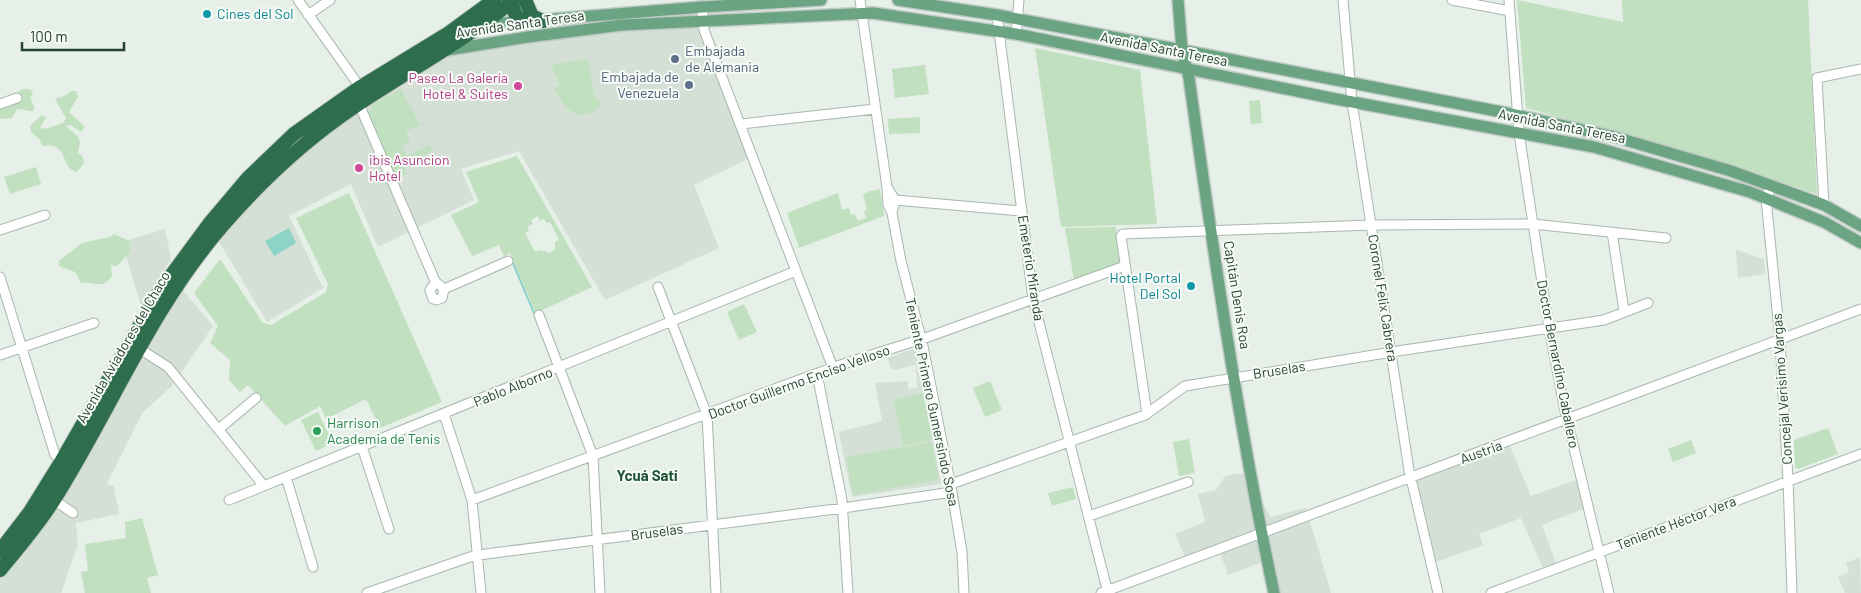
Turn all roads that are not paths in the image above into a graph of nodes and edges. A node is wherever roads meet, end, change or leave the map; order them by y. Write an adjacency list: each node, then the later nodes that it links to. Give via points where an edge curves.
1 (298, 0): 17 (street)
2 (330, 0): 17 (street)
3 (494, 0): 25 (highway, Avenida Aviadores del Chaco)
4 (525, 0): 20 (highway, via 532,16)
5 (821, 0): 14 (main road, Avenida Santa Teresa)
6 (860, 0): 16 (street)
7 (898, 0): 18 (main road, Avenida Santa Teresa)
8 (1019, 0): 19 (street)
9 (1178, 0): 27 (main road, Capitán Denis Roa)
10 (1343, 0): 32 (street, Coronel Felix Cabrera)
11 (1452, 0): 15 (street)
12 (1510, 0): 15 (street, Doctor Bernardino Caballero)
13 (511, 1): 22 (highway, via 516,16); 23 (highway, Avenida Aviadores del Chaco)
14 (702, 7): 20 (main road, Avenida Santa Teresa); 21 (street)
15 (1510, 10): 39 (street, Doctor Bernardino Caballero)
16 (861, 13): 21 (main road, Avenida Santa Teresa); 24 (main road, Avenida Santa Teresa); 38 (street)
17 (308, 15): 31 (street)
18 (997, 15): 19 (main road, Avenida Santa Teresa); 24 (street, Emeterio Miranda)
19 (1017, 19): 26 (street); 27 (main road, Avenida Santa Teresa)
20 (543, 21): 22 (main road, Avenida Santa Teresa)
21 (702, 22): 28 (main road, Avenida Santa Teresa, via 586,30); 40 (street)
22 (524, 23): 23 (main road, Avenida Santa Teresa)
23 (482, 25): 25 (highway); 28 (highway, Avenida Aviadores del Chaco)
24 (998, 32): 26 (main road, Avenida Santa Teresa); 49 (street, Emeterio Miranda)
25 (449, 33): 31 (highway, Avenida Aviadores del Chaco)
26 (1016, 34): 29 (main road, Avenida Santa Teresa)
27 (1182, 50): 29 (main road, Capitán Denis Roa); 32 (main road, Avenida Santa Teresa)
28 (443, 52): 33 (highway, Avenida Aviadores del Chaco)
29 (1187, 69): 35 (main road, Avenida Santa Teresa); 56 (main road, Capitán Denis Roa)
30 (1861, 70): 48 (street, via 1817,78)
31 (357, 83): 33 (street); 42 (highway, Avenida Aviadores del Chaco)
32 (1350, 83): 35 (street, Coronel Felix Cabrera); 39 (main road, Avenida Santa Teresa)
33 (376, 92): 37 (highway, Avenida Aviadores del Chaco)
34 (16, 98): 36 (street)
35 (1352, 102): 41 (main road, Avenida Santa Teresa); 52 (street, Coronel Felix Cabrera)
36 (0, 104)
37 (359, 104): 45 (highway, Avenida Aviadores del Chaco, via 297,150); 64 (street)
38 (875, 109): 40 (street); 44 (street, Teniente Primero Gumersindo Sosa)
39 (1518, 115): 41 (street, Doctor Bernardino Caballero); 43 (main road, Avenida Santa Teresa, via 1640,143)
40 (741, 124): 62 (street)
41 (1519, 133): 46 (main road, Avenida Santa Teresa, via 1625,154); 53 (street, Doctor Bernardino Caballero)
42 (284, 143): 45 (highway, via 278,159 257,181); 78 (highway, Avenida Aviadores del Chaco, via 248,178 159,292)
43 (1770, 186): 46 (street, Concejal Verisimo Vargas); 48 (main road, Avenida Santa Teresa)
44 (887, 187): 47 (street); 50 (street, Teniente Primero Gumersindo Sosa)
45 (250, 196): 78 (highway, Avenida Aviadores del Chaco, via 188,270)
46 (1766, 199): 59 (main road, Avenida Santa Teresa, via 1824,222); 76 (street, Concejal Verisimo Vargas)
47 (895, 200): 49 (street); 50 (street)
48 (1824, 205): 54 (main road, Avenida Santa Teresa)
49 (1022, 211): 67 (street, Emeterio Miranda)
50 (892, 214): 75 (street, Teniente Primero Gumersindo Sosa)
51 (44, 215): 55 (street)
52 (1371, 224): 53 (street); 56 (street); 79 (street, Coronel Felix Cabrera)
53 (1533, 224): 57 (street); 74 (street, Doctor Bernardino Caballero)
54 (1861, 226)
55 (0, 230)
56 (1211, 230): 61 (street, via 1123,234); 84 (main road, Capitán Denis Roa)
57 (1612, 232): 58 (street); 70 (street)
58 (1666, 238)
59 (1861, 242)
60 (508, 261): 66 (street)
61 (1125, 266): 67 (street, Doctor Guillermo Enciso Velloso); 87 (street)
62 (796, 271): 72 (street, Pablo Alborno); 82 (street)
63 (0, 277): 77 (street)
64 (435, 282): 66 (street); 66 (street, via 430,290 433,298 442,298)
65 (658, 287): 72 (street)
66 (444, 289)
67 (1033, 298): 75 (street, Doctor Guillermo Enciso Velloso); 91 (street, Emeterio Miranda)
68 (1648, 303): 70 (street, Bruselas)
69 (1861, 309): 76 (street, Austria)
70 (1624, 311): 74 (street, Bruselas, via 1604,320)
71 (539, 315): 81 (street)
72 (672, 322): 81 (street, Pablo Alborno); 88 (street)
73 (94, 323): 77 (street)
74 (1549, 328): 79 (street, Bruselas); 89 (street, Doctor Bernardino Caballero)
75 (921, 339): 82 (street, Doctor Guillermo Enciso Velloso); 101 (street, Teniente Primero Gumersindo Sosa)
76 (1780, 340): 89 (street, Austria); 98 (street, Concejal Verisimo Vargas)
77 (21, 348): 80 (street); 95 (street, via 55,455)
78 (138, 348): 90 (street, via 168,367); 95 (highway, Avenida Aviadores del Chaco)
79 (1391, 352): 84 (street, Bruselas); 97 (street, Coronel Felix Cabrera)
80 (0, 355)
81 (561, 368): 86 (street, Pablo Alborno); 94 (street)
82 (833, 368): 83 (street, Doctor Guillermo Enciso Velloso)
83 (817, 374): 88 (street, Doctor Guillermo Enciso Velloso); 105 (street)
84 (1235, 377): 87 (street, Bruselas, via 1185,386); 111 (main road, Capitán Denis Roa)
85 (256, 398): 90 (street)
86 (444, 414): 92 (street, Pablo Alborno); 104 (street)
87 (1147, 414): 91 (street, Bruselas)
88 (707, 415): 94 (street, Doctor Guillermo Enciso Velloso); 109 (street)
89 (1567, 420): 97 (street, Austria); 114 (street, Doctor Bernardino Caballero)
90 (219, 429): 100 (street)
91 (1070, 441): 101 (street, Bruselas); 108 (street, Emeterio Miranda)
92 (362, 446): 96 (street, Pablo Alborno); 110 (street)
93 (1861, 454): 98 (street, Teniente Héctor Vera)
94 (592, 456): 104 (street, Doctor Guillermo Enciso Velloso); 112 (street)
95 (67, 465): 102 (highway, Avenida Aviadores del Chaco); 106 (highway, Avenida Aviadores del Chaco)
96 (286, 478): 100 (street, Pablo Alborno); 117 (street)
97 (1411, 478): 111 (street, Austria); 127 (street, Coronel Felix Cabrera)
98 (1788, 480): 114 (street, Teniente Héctor Vera); 130 (street, Concejal Verisimo Vargas)
99 (1188, 482): 108 (street)
100 (264, 486): 103 (street, Pablo Alborno)
101 (951, 488): 105 (street, Bruselas); 125 (street, Teniente Primero Gumersindo Sosa, via 962,552)
102 (54, 500): 107 (street); 118 (highway, Avenida Aviadores del Chaco)
103 (229, 500)
104 (472, 500): 115 (street)
105 (843, 508): 109 (street, Bruselas); 124 (street)
106 (30, 512): 113 (highway, Avenida Aviadores del Chaco); 116 (highway, via 26,525)
107 (73, 513)
108 (1089, 516): 119 (street, Emeterio Miranda)
109 (713, 524): 112 (street, Bruselas); 123 (street)
110 (388, 529)
111 (1261, 533): 119 (street, Austria); 126 (main road, Capitán Denis Roa)
112 (597, 540): 115 (street, Bruselas); 122 (street)
113 (0, 551)
114 (1599, 552): 128 (street, Teniente Héctor Vera); 129 (street, Doctor Bernardino Caballero)
115 (479, 556): 120 (street, Bruselas); 121 (street)
116 (0, 558)
117 (313, 566)
118 (0, 570)
119 (1105, 592)
120 (367, 593)
121 (481, 593)
122 (600, 593)
123 (716, 593)
124 (848, 593)
125 (964, 593)
126 (1274, 593)
127 (1438, 593)
128 (1491, 593)
129 (1608, 593)
130 (1792, 593)

